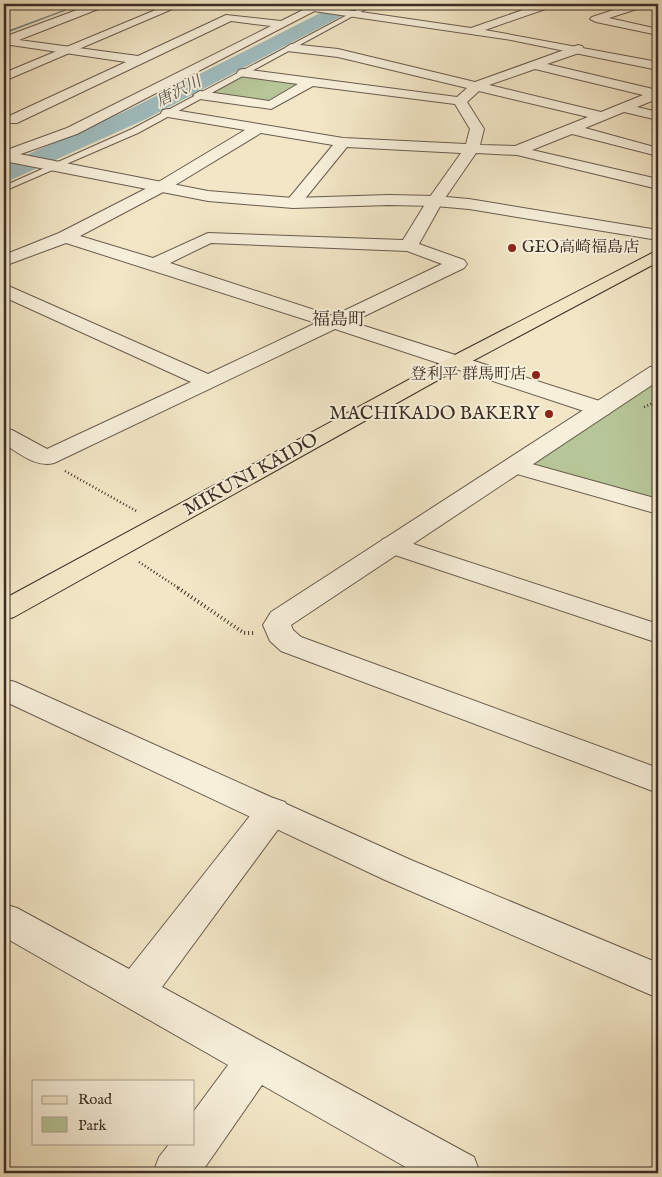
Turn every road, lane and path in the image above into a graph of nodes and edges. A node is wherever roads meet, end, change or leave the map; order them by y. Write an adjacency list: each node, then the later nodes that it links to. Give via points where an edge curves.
1 (27, 4): 11 (lane)
2 (102, 4): 16 (street)
3 (179, 4): 19 (street)
4 (286, 4): 10 (street)
5 (372, 4): 12 (lane)
6 (433, 4): 7 (street)
7 (453, 4)
8 (550, 4): 14 (street)
9 (643, 4): 15 (street, via 596,19)
10 (319, 6): 12 (street); 13 (street)
11 (4, 9)
12 (353, 13): 14 (street); 17 (lane)
13 (281, 24): 20 (street, via 230,17); 23 (street)
14 (472, 30): 18 (street)
15 (658, 32)
16 (5, 42): 19 (street)
17 (291, 48): 24 (lane); 27 (street, via 338,53)
18 (578, 49): 21 (street); 22 (street)
19 (69, 50): 20 (street); 25 (street)
20 (138, 60): 23 (street); 34 (street)
21 (535, 65): 27 (street); 30 (street, via 648,92 652,96)
22 (658, 66)
23 (196, 67): 37 (street)
24 (243, 73): 26 (street); 28 (lane)
25 (4, 77)
26 (310, 82): 28 (street, via 271,105); 29 (street)
27 (478, 85): 29 (street); 32 (street)
28 (200, 96): 31 (lane)
29 (460, 101): 39 (street, via 477,129)
30 (623, 108): 32 (street); 33 (street)
31 (168, 113): 35 (street); 43 (lane)
32 (601, 116): 36 (street)
33 (658, 116)
34 (8, 119): 37 (street)
35 (257, 129): 38 (street); 47 (street)
36 (572, 129): 40 (street); 41 (street)
37 (72, 130): 42 (street)
38 (343, 142): 39 (street); 50 (street)
39 (472, 148): 40 (street); 49 (street)
40 (518, 151): 45 (street)
41 (658, 152)
42 (5, 157): 43 (street)
43 (55, 166): 47 (street); 48 (lane)
44 (658, 168): 45 (street)
45 (637, 179): 46 (street)
46 (658, 184)
47 (161, 188): 50 (street, via 208,196); 52 (street)
48 (4, 189)
49 (435, 201): 50 (street); 51 (street); 53 (street)
50 (292, 203)
51 (658, 236)
52 (65, 237): 55 (street); 56 (street)
53 (409, 246): 56 (street, via 208,238); 58 (street, via 458,264)
54 (658, 255): 59 (main road, MIKUNI KAIDO)
55 (4, 262)
56 (154, 264): 58 (street)
57 (4, 290): 61 (street)
58 (333, 323): 59 (street); 61 (street)
59 (456, 362): 62 (street); 70 (main road, MIKUNI KAIDO)
60 (658, 372): 62 (street)
61 (209, 382): 64 (street)
62 (601, 409): 65 (street)
63 (4, 435): 64 (street)
64 (46, 458): 67 (path)
65 (514, 466): 66 (street); 68 (street)
66 (658, 507)
67 (144, 515)
68 (392, 545): 71 (street, via 281,618 277,625); 72 (street)
69 (138, 562): 71 (path, via 244,633)
70 (4, 611)
71 (280, 634): 74 (street, via 291,644)
72 (658, 634)
73 (4, 689): 75 (street)
74 (658, 781)
75 (273, 810): 77 (street, via 398,870); 78 (street)
76 (4, 919): 78 (street)
77 (658, 981)
78 (135, 992): 79 (street)
79 (256, 1060): 80 (street); 81 (street)
80 (175, 1173)
81 (458, 1173)

